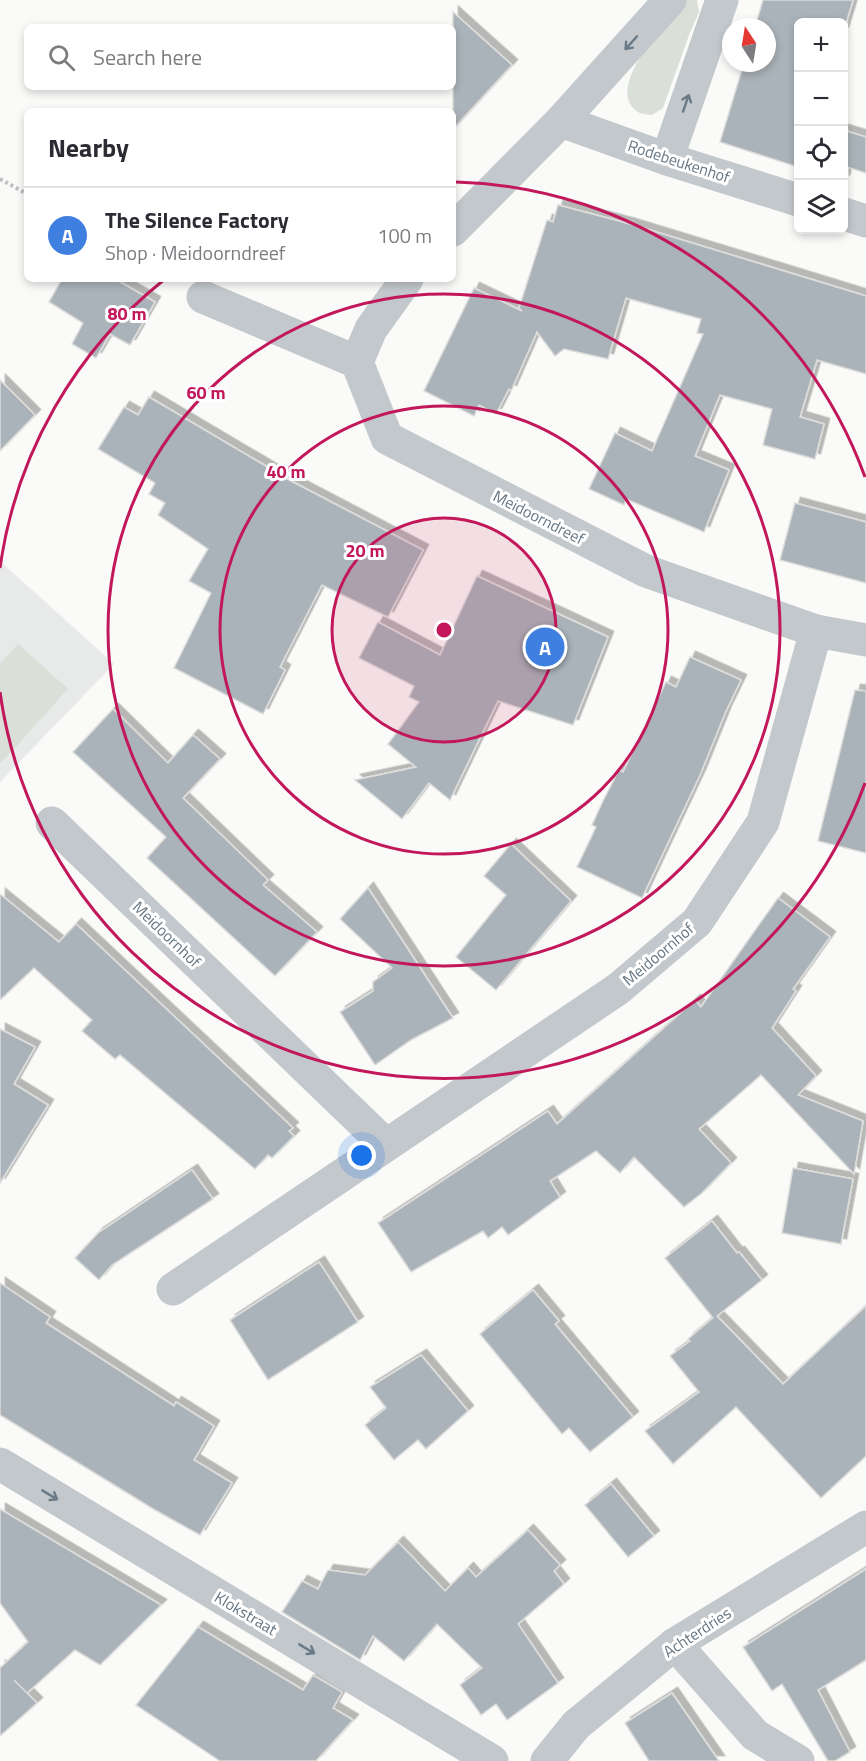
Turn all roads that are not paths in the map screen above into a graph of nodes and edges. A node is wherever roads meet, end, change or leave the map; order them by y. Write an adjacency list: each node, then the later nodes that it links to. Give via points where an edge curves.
1 (670, 0): 3 (street, one-way to 3)
2 (722, 0): 4 (street, one-way to 2)
3 (561, 121): 4 (street, Rodebeukenhof); 8 (street)
4 (667, 159): 5 (street, Rodebeukenhof)
5 (794, 199)
6 (848, 216): 7 (street)
7 (866, 221)
8 (456, 227)
9 (405, 282): 11 (street, via 371,329)
10 (203, 297): 11 (street)
11 (357, 362): 12 (street, Meidoorndreef, via 387,438 646,571)
12 (816, 631): 13 (street, Meidoorndreef); 15 (street, Meidoornhof, via 763,822 697,922 618,989)
13 (866, 640)
14 (52, 823): 15 (street, Meidoornhof)
15 (386, 1145): 16 (street, Meidoornhof)
16 (173, 1289)
17 (0, 1464): 20 (street, Klokstraat, one-way to 20)
18 (866, 1527): 19 (street, Achterdries)
19 (675, 1644): 21 (street, Achterdries, via 576,1725); 22 (street, via 755,1735)
20 (492, 1761)
21 (547, 1761)
22 (798, 1761)

